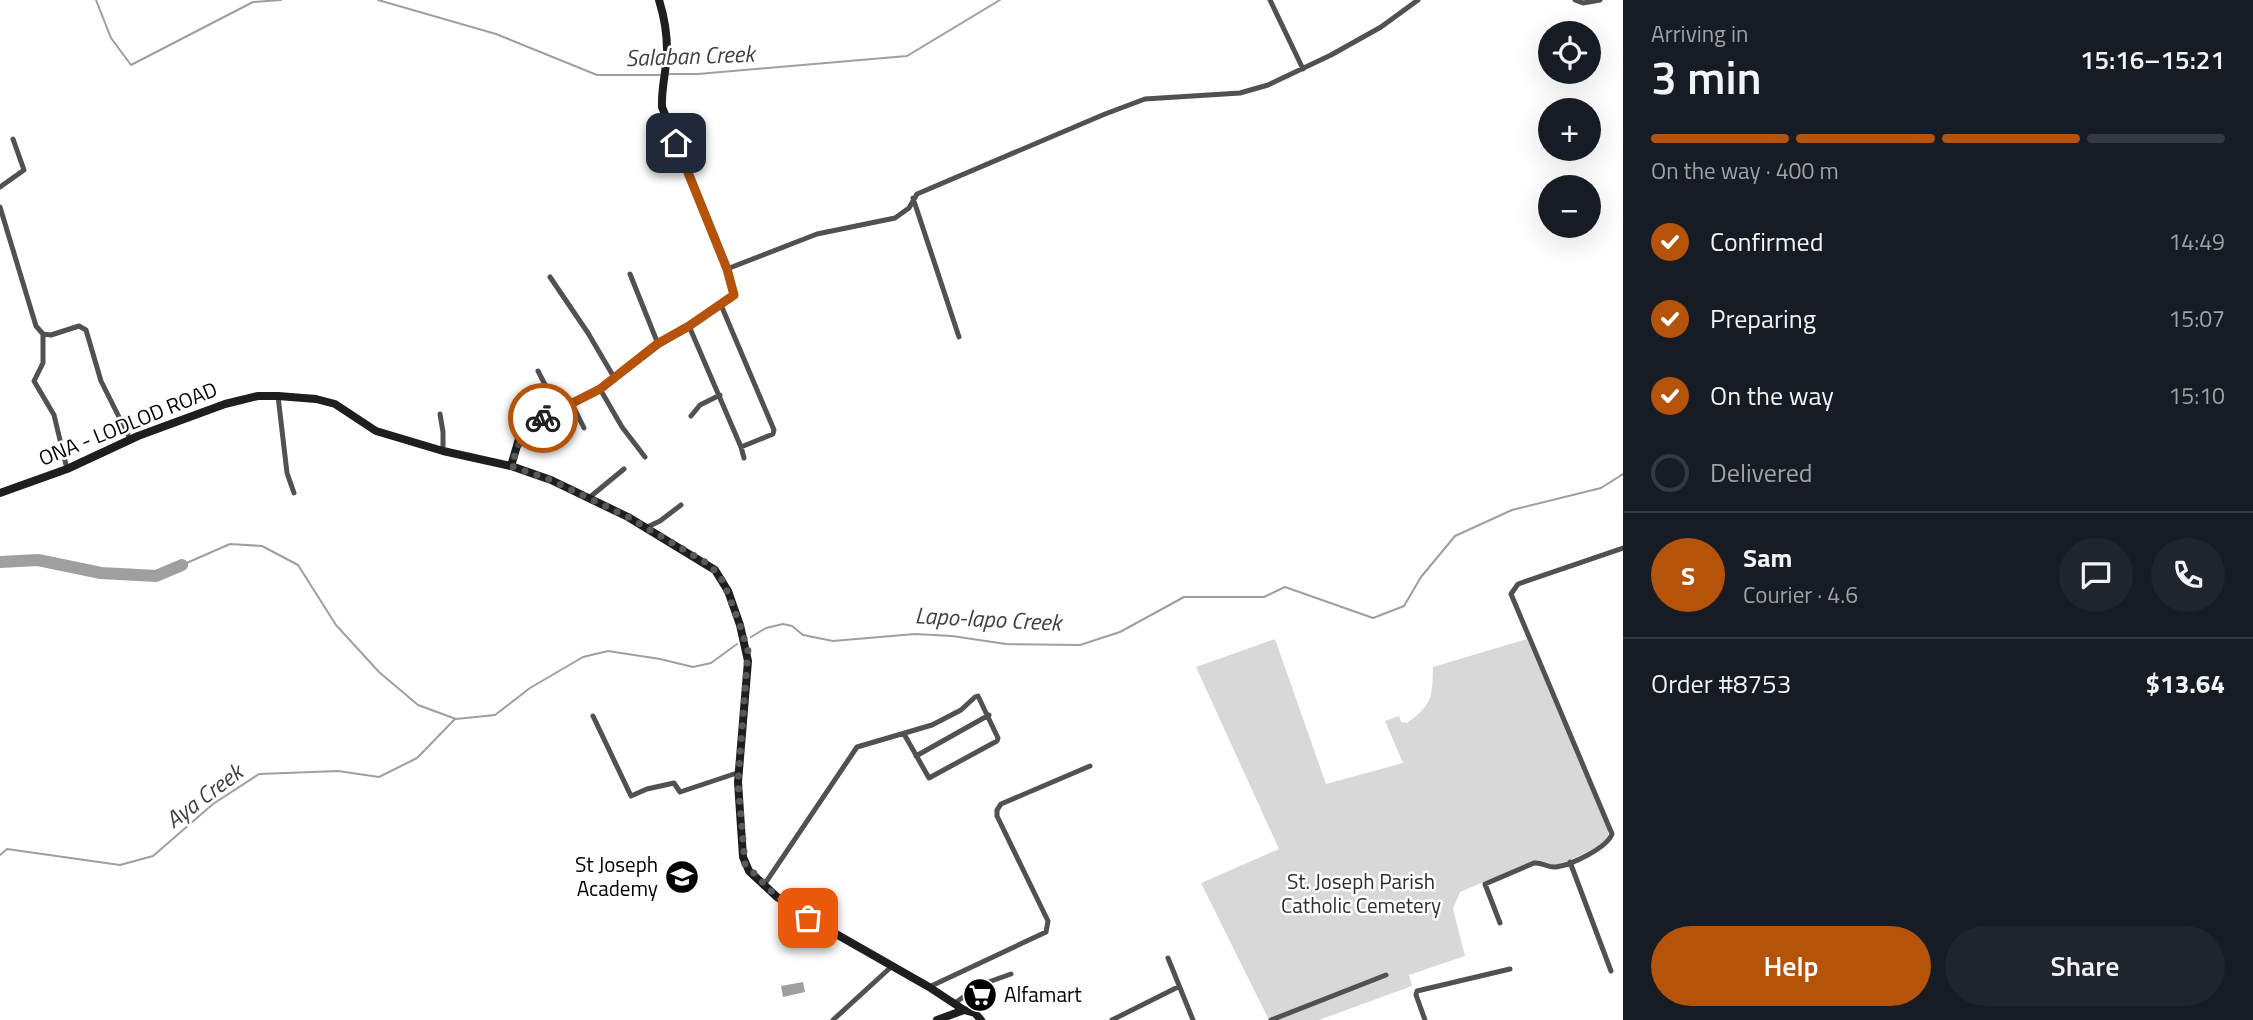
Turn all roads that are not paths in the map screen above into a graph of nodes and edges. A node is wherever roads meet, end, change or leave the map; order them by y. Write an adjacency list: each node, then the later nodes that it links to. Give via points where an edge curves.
1 (659, 0): 11 (main road, via 666,32 662,92 666,118)
2 (1270, 0): 6 (street)
3 (1418, 0): 6 (street, via 1381,27)
4 (1575, 0): 5 (street)
5 (1600, 0)
6 (1303, 69): 9 (street, via 1240,93 1145,99 968,170)
7 (13, 139): 8 (street, via 24,170)
8 (0, 187)
9 (913, 198): 11 (street, via 909,208 895,218 817,234); 17 (street)
10 (0, 207): 16 (street, via 36,326)
11 (727, 269): 14 (main road, via 734,295)
12 (630, 274): 18 (street)
13 (550, 277): 20 (street)
14 (721, 305): 15 (main road); 30 (street, via 774,430)
15 (689, 326): 18 (main road); 22 (street)
16 (43, 334): 29 (street, via 79,327 86,330 100,381); 36 (street, via 43,363 34,381 54,415)
17 (959, 337)
18 (657, 344): 20 (main road)
19 (538, 371): 25 (street)
20 (615, 379): 21 (main road)
21 (600, 389): 24 (main road); 32 (street)
22 (720, 395): 27 (street, via 700,405); 30 (street)
23 (278, 396): 29 (main road, ONA - LODLOD ROAD, via 237,400); 31 (main road, ONA - LODLOD ROAD, via 335,404 376,430); 37 (street, via 287,473)
24 (572, 404): 25 (main road); 28 (street)
25 (558, 410): 34 (main road, via 524,430)
26 (440, 414): 31 (street)
27 (691, 416)
28 (584, 428)
29 (130, 439): 36 (main road, ONA - LODLOD ROAD)
30 (741, 447): 33 (street)
31 (443, 451): 34 (main road, ONA - LODLOD ROAD)
32 (645, 457)
33 (744, 458)
34 (511, 466): 39 (main road, ONA - LODLOD ROAD)
35 (624, 468): 39 (street)
36 (67, 469): 38 (main road, ONA - LODLOD ROAD)
37 (294, 492)
38 (0, 493)
39 (590, 497): 41 (main road, ONA - LODLOD ROAD)
40 (681, 505): 41 (street)
41 (645, 528): 48 (main road, ONA - LODLOD ROAD, via 715,570 723,581 748,651)
42 (1623, 548): 49 (street, via 1518,584 1511,594 1612,834 1605,846)
43 (989, 715): 45 (street, via 981,697 975,697 954,714); 46 (street); 46 (street, via 997,741 931,778)
44 (593, 716): 48 (street, via 631,796 674,783 680,792)
45 (904, 734): 46 (street); 50 (street, via 857,747)
46 (916, 756)
47 (1090, 766): 58 (street, via 1001,804 997,810 1048,929)
48 (740, 772): 50 (main road, ONA - LODLOD ROAD, via 743,857 749,871)
49 (1570, 862): 51 (street, via 1552,867 1534,863 1485,884); 55 (street)
50 (764, 885): 53 (main road, ONA - LODLOD ROAD, via 808,918)
51 (1500, 923)
52 (1168, 958): 59 (street)
53 (891, 967): 58 (main road, ONA - LODLOD ROAD); 62 (street)
54 (1510, 969): 68 (street, via 1417,991)
55 (1611, 971)
56 (1011, 974): 60 (street, via 980,985)
57 (1386, 975): 67 (street)
58 (929, 987): 60 (main road, ONA - LODLOD ROAD)
59 (1178, 987): 65 (street); 66 (street)
60 (955, 1003): 61 (main road, ONA - LODLOD ROAD)
61 (964, 1010): 63 (main road); 64 (main road, ONA - LODLOD ROAD)
62 (833, 1020)
63 (937, 1020)
64 (981, 1020)
65 (1112, 1020)
66 (1193, 1020)
67 (1271, 1020)
68 (1425, 1020)

